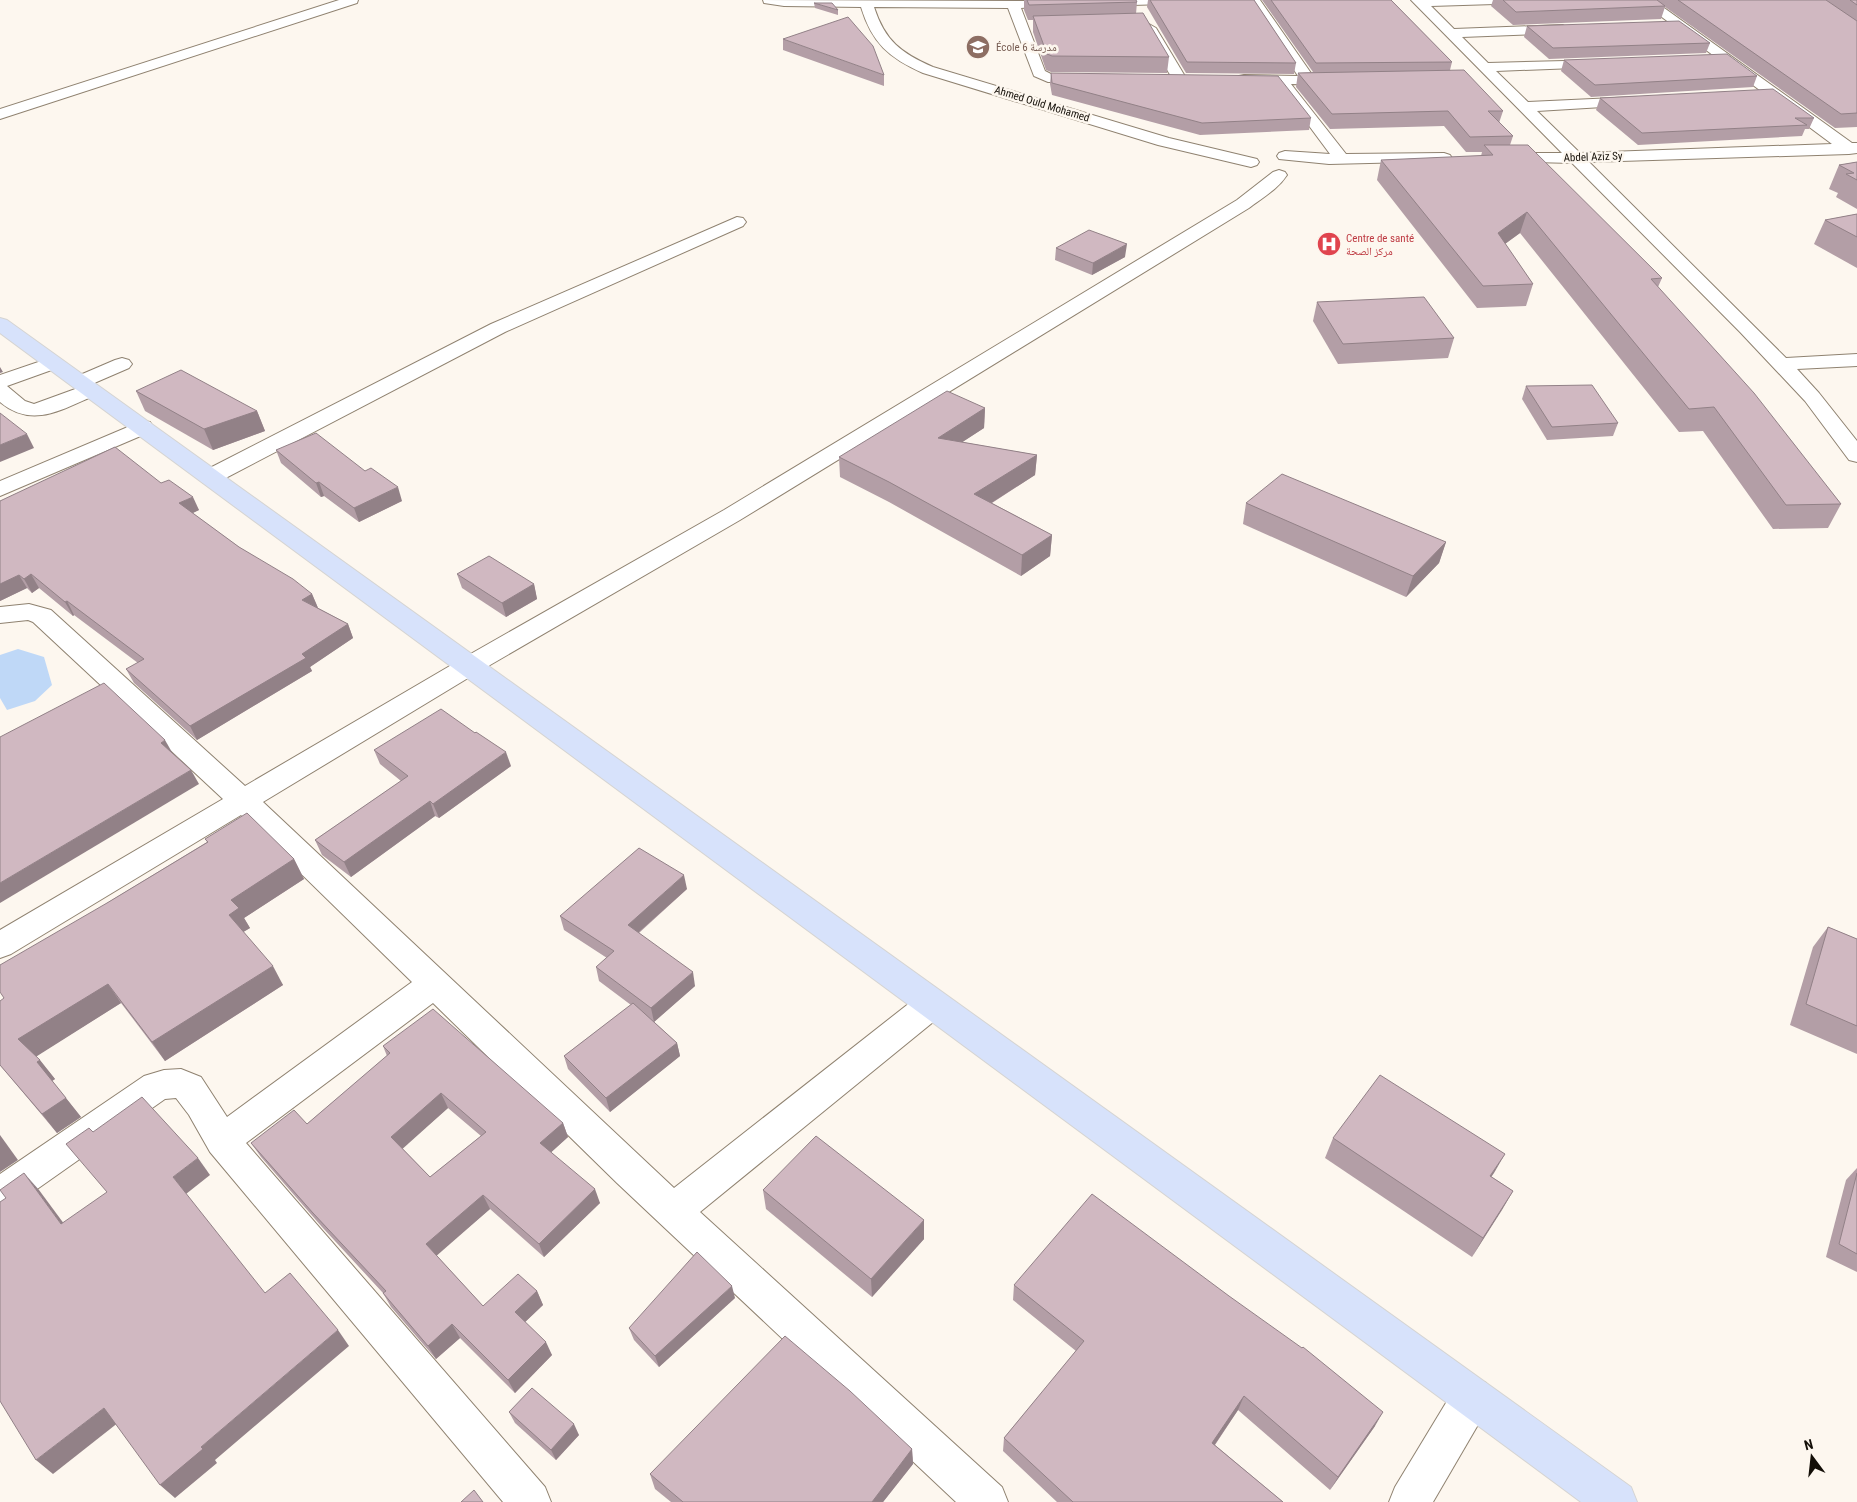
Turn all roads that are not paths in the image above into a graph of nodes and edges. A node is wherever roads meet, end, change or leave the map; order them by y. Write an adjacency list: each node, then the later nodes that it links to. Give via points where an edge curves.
1 (352, 0): 33 (street)
2 (769, 0): 7 (street)
3 (1165, 0): 8 (street)
4 (1254, 0): 27 (street)
5 (1495, 0): 9 (street)
6 (1645, 0): 13 (street)
7 (866, 1): 10 (street); 39 (street, Ahmed Ould Mohamed, via 870,17 882,37 900,56 910,61 1179,146 1251,162 1262,172)
8 (1135, 1): 11 (street); 22 (street, via 1141,23)
9 (1418, 1): 16 (street)
10 (1012, 2): 12 (street); 25 (street, via 1027,26 1039,73 1048,78)
11 (1088, 2)
12 (1041, 4)
13 (1680, 25): 14 (street); 17 (street)
14 (1661, 26)
15 (1575, 29): 16 (street)
16 (1450, 33): 20 (street)
17 (1727, 59): 18 (street); 29 (street)
18 (1708, 60)
19 (1610, 63): 20 (street)
20 (1485, 74): 32 (street)
21 (1159, 78): 22 (street)
22 (1179, 78): 23 (street)
23 (1197, 78)
24 (1225, 78): 26 (street)
25 (1101, 79)
26 (1280, 79): 27 (street); 38 (street)
27 (1308, 80): 28 (street)
28 (1353, 80)
29 (1774, 93): 30 (street); 34 (street)
30 (1745, 95)
31 (1649, 100): 32 (street)
32 (1523, 107): 37 (street)
33 (0, 114)
34 (1853, 148): 37 (street, Abdel Aziz Sy)
35 (1458, 158): 38 (street)
36 (1487, 158): 37 (street, Abdel Aziz Sy)
37 (1574, 158): 45 (street)
38 (1335, 159): 39 (street)
39 (1291, 169): 54 (street, via 1243,204 732,515)
40 (737, 222): 51 (street, via 498,328)
41 (0, 324): 43 (main road)
42 (1857, 360): 45 (street)
43 (53, 363): 46 (street); 47 (main road)
44 (122, 364): 47 (street)
45 (1782, 364): 50 (street)
46 (0, 382)
47 (86, 386): 48 (street, via 31,412 21,409); 49 (main road)
48 (0, 391)
49 (142, 427): 51 (main road); 52 (street)
50 (1857, 455)
51 (210, 477): 54 (main road)
52 (0, 489)
53 (0, 615): 55 (street, via 29,612 42,616)
54 (468, 666): 57 (street); 60 (main road)
55 (112, 679): 56 (street); 57 (street)
56 (86, 693)
57 (243, 800): 58 (street); 59 (street)
58 (0, 945)
59 (434, 984): 61 (street); 63 (street)
60 (932, 1004): 63 (street); 64 (main road)
61 (222, 1141): 62 (street, via 190,1088 169,1083 156,1087); 65 (street)
62 (0, 1194)
63 (672, 1211): 66 (street)
64 (1472, 1397): 67 (street); 68 (main road)
65 (530, 1502)
66 (987, 1502)
67 (1410, 1502)
68 (1616, 1502)

